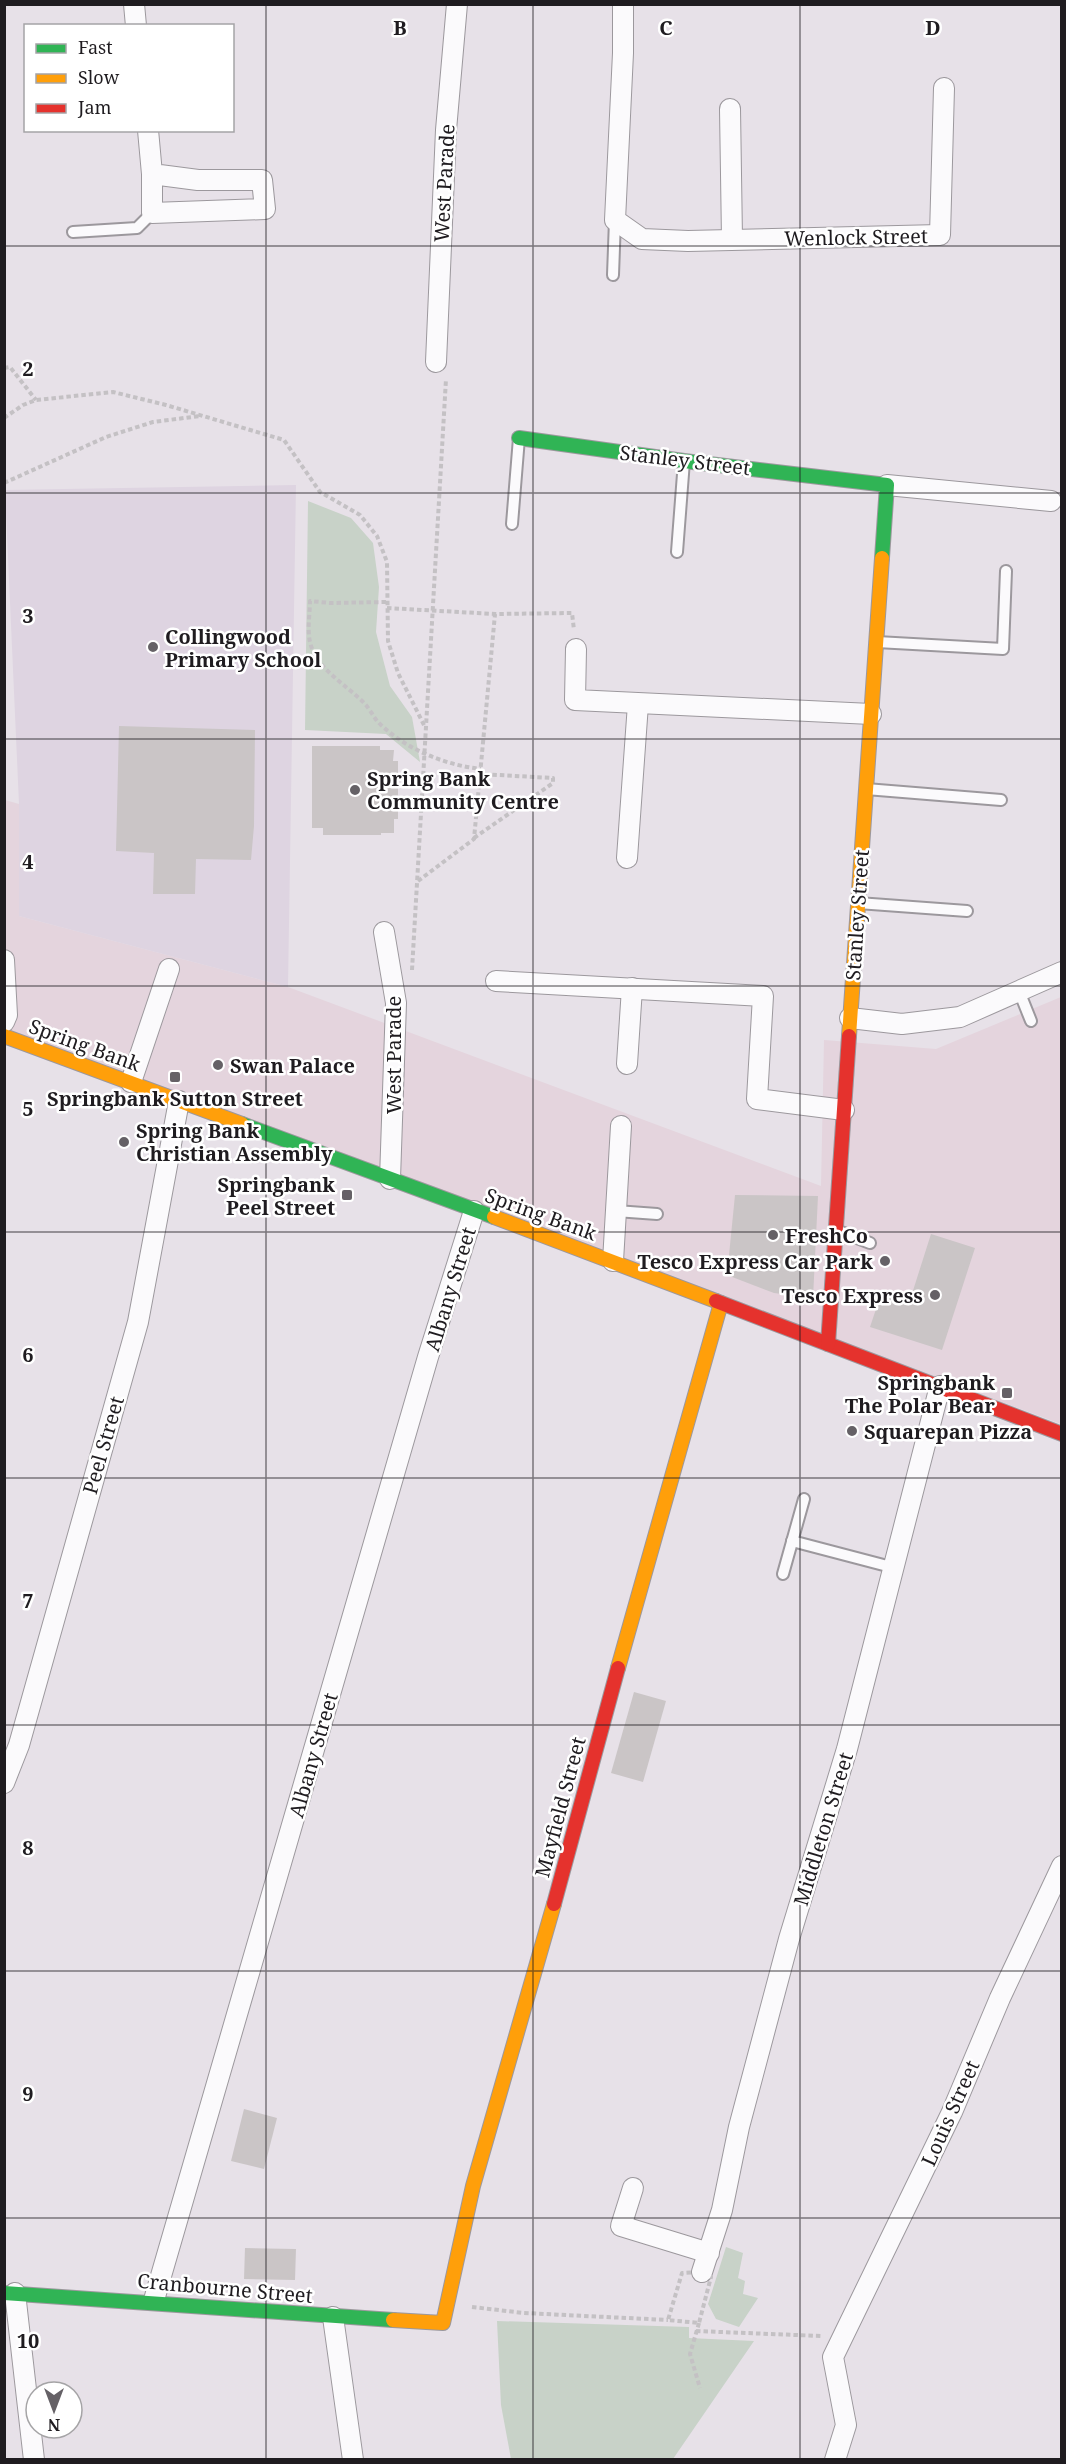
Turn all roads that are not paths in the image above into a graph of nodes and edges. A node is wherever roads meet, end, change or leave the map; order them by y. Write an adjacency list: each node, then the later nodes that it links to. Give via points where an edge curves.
1 (134, 4): 4 (street)
2 (457, 4): 14 (street, West Parade, via 446,130)
3 (623, 4): 10 (street)
4 (136, 24)
5 (944, 88): 12 (street, Wenlock Street, via 940,235)
6 (730, 109): 12 (street)
7 (147, 132): 8 (street)
8 (152, 174): 9 (street); 9 (street, via 198,180 262,180 266,209)
9 (152, 213): 11 (lane, via 137,228)
10 (615, 220): 12 (street, Wenlock Street, via 642,239); 13 (lane)
11 (73, 232)
12 (732, 239)
13 (613, 275)
14 (436, 362)
15 (519, 438): 16 (street, Stanley Street); 19 (lane)
16 (684, 461): 17 (street, Stanley Street); 20 (lane)
17 (887, 485): 18 (street, Stanley Street); 22 (street, Stanley Street)
18 (1051, 501)
19 (512, 524)
20 (677, 552)
21 (1006, 571): 22 (lane, via 1003,649)
22 (876, 642): 25 (street, Stanley Street)
23 (576, 649): 24 (street, via 575,700)
24 (638, 704): 25 (street); 28 (street)
25 (872, 714): 26 (street, Stanley Street)
26 (866, 789): 27 (lane); 29 (street, Stanley Street)
27 (1002, 800)
28 (627, 858)
29 (858, 903): 30 (lane); 38 (street, Stanley Street)
30 (967, 911)
31 (384, 932): 47 (street, West Parade, via 396,1003)
32 (4, 960): 40 (street)
33 (169, 969): 43 (street)
34 (1062, 972): 37 (street)
35 (496, 981): 36 (street)
36 (632, 988): 42 (street); 45 (street, via 763,996 757,1099)
37 (1019, 991): 38 (street, via 960,1017 902,1024); 39 (lane)
38 (850, 1018): 45 (street, Stanley Street)
39 (1031, 1021)
40 (4, 1022)
41 (4, 1036): 43 (street, Spring Bank)
42 (627, 1064)
43 (131, 1082): 44 (street, Spring Bank)
44 (180, 1101): 47 (street, Spring Bank); 62 (street, Peel Street, via 138,1322 19,1744)
45 (844, 1110): 51 (street, Stanley Street)
46 (621, 1126): 49 (street)
47 (390, 1179): 48 (street, Spring Bank)
48 (474, 1211): 53 (street, Spring Bank); 68 (street, Albany Street)
49 (616, 1211): 50 (lane); 53 (street)
50 (657, 1214)
51 (836, 1230): 52 (lane); 55 (street, Stanley Street)
52 (870, 1243)
53 (613, 1261): 54 (street, Spring Bank)
54 (721, 1303): 55 (street, Spring Bank); 70 (street, Mayfield Street, via 473,2186)
55 (828, 1344): 56 (street, Spring Bank)
56 (940, 1386): 57 (street, Spring Bank); 60 (street, Middleton Street)
57 (1062, 1434)
58 (804, 1499): 59 (lane)
59 (792, 1541): 60 (lane); 61 (lane)
60 (895, 1568): 65 (street, Middleton Street, via 847,1749 783,1961)
61 (783, 1574)
62 (4, 1783)
63 (1062, 1866): 73 (street, Louis Street, via 952,2112 837,2350 846,2425)
64 (633, 2188): 65 (street, via 621,2226)
65 (709, 2253): 66 (street, Middleton Street)
66 (702, 2272)
67 (10, 2293): 68 (street, Cranbourne Street); 71 (street)
68 (154, 2300): 69 (street, Cranbourne Street)
69 (333, 2317): 70 (street, Cranbourne Street); 72 (street)
70 (443, 2323)
71 (34, 2460)
72 (353, 2460)
73 (835, 2460)

